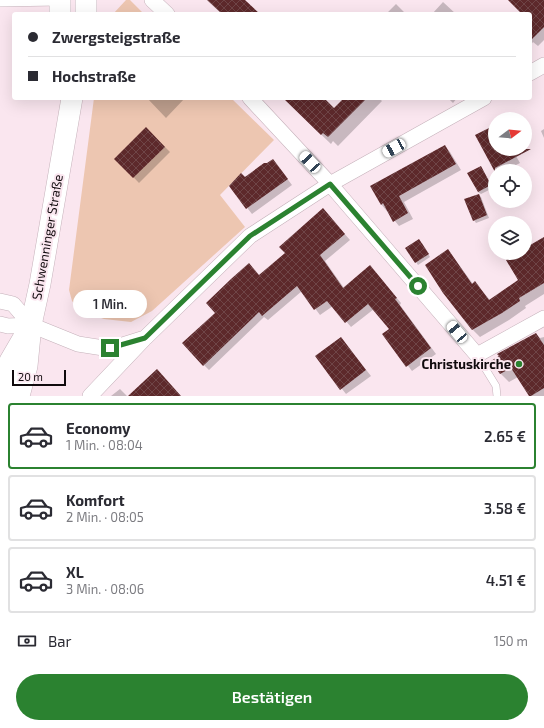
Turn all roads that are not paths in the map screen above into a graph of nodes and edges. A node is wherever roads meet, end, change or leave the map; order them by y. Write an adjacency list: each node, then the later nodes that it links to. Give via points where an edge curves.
1 (86, 0): 5 (main road)
2 (152, 0): 6 (street)
3 (0, 2): 4 (lane)
4 (60, 5)
5 (86, 12)
6 (165, 12)
7 (544, 65): 8 (street)
8 (532, 71)
9 (62, 100): 13 (main road, Schwenninger Straße)
10 (72, 100): 13 (main road, Schwenninger Straße)
11 (252, 100): 14 (street)
12 (480, 100): 14 (street)
13 (62, 149): 18 (main road, Schwenninger Straße)
14 (330, 184): 19 (street, via 250,236); 20 (street)
15 (0, 301): 18 (street, via 13,304)
16 (544, 318): 20 (street)
17 (0, 324): 18 (street)
18 (31, 325): 19 (street, via 78,344 110,348); 21 (main road, Schwenninger Straße, via 10,361); 22 (main road, Schwenninger Straße, via 27,366)
19 (145, 338): 23 (street)
20 (476, 355): 24 (lane, via 496,386)
21 (1, 396)
22 (18, 396)
23 (90, 396)
24 (497, 396)

